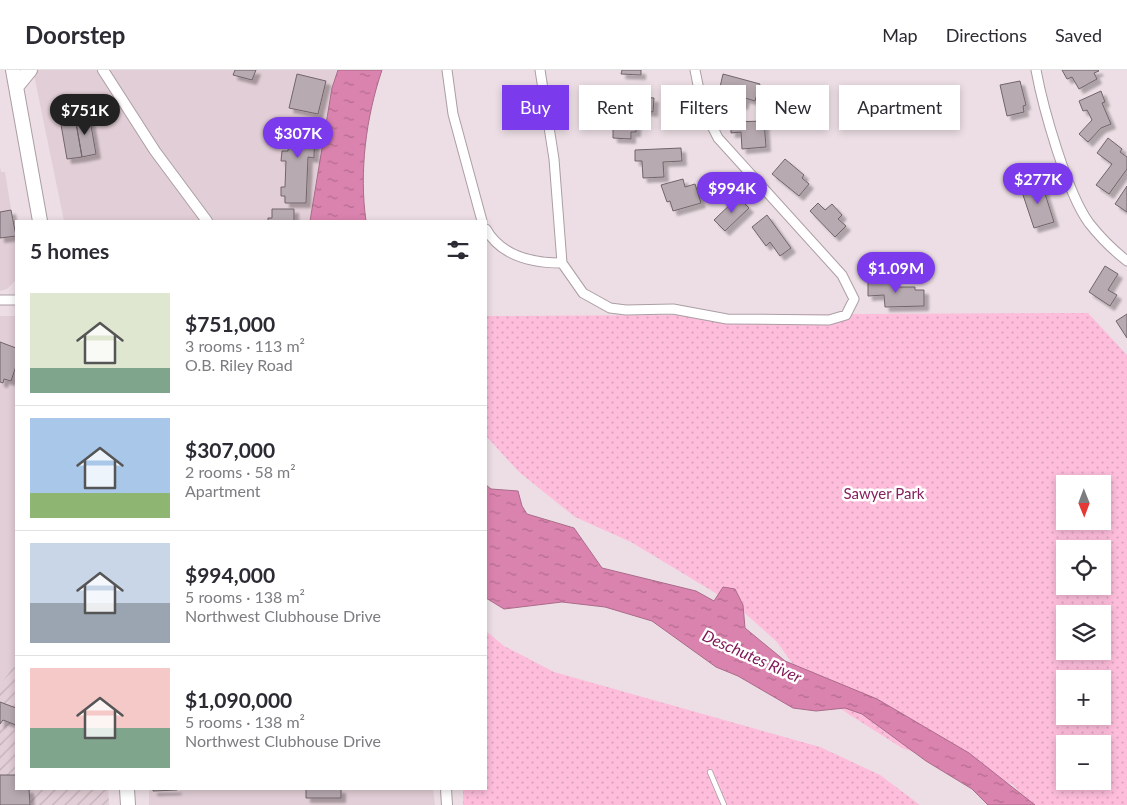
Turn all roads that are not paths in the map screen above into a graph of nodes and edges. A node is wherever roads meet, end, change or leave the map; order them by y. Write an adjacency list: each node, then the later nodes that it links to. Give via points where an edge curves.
1 (13, 70): 8 (main road)
2 (30, 70): 8 (main road)
3 (103, 70): 10 (street, via 154,151)
4 (447, 70): 11 (street, via 453,114)
5 (540, 70): 14 (street, via 554,159)
6 (695, 70): 14 (street, via 707,119 718,138 842,275 854,299 846,315 829,320 739,320 673,309 610,308 583,293)
7 (1036, 70): 13 (street, via 1052,132 1076,197 1088,221)
8 (16, 86): 9 (main road)
9 (40, 220)
10 (206, 220)
11 (482, 220)
12 (487, 230): 14 (street, via 502,248 521,258 539,263)
13 (1127, 262)
14 (562, 263)
15 (0, 300): 16 (street)
16 (15, 300)
17 (710, 772): 22 (lane)
18 (127, 790): 20 (main road)
19 (446, 790): 21 (street)
20 (128, 805)
21 (446, 805)
22 (724, 805)

